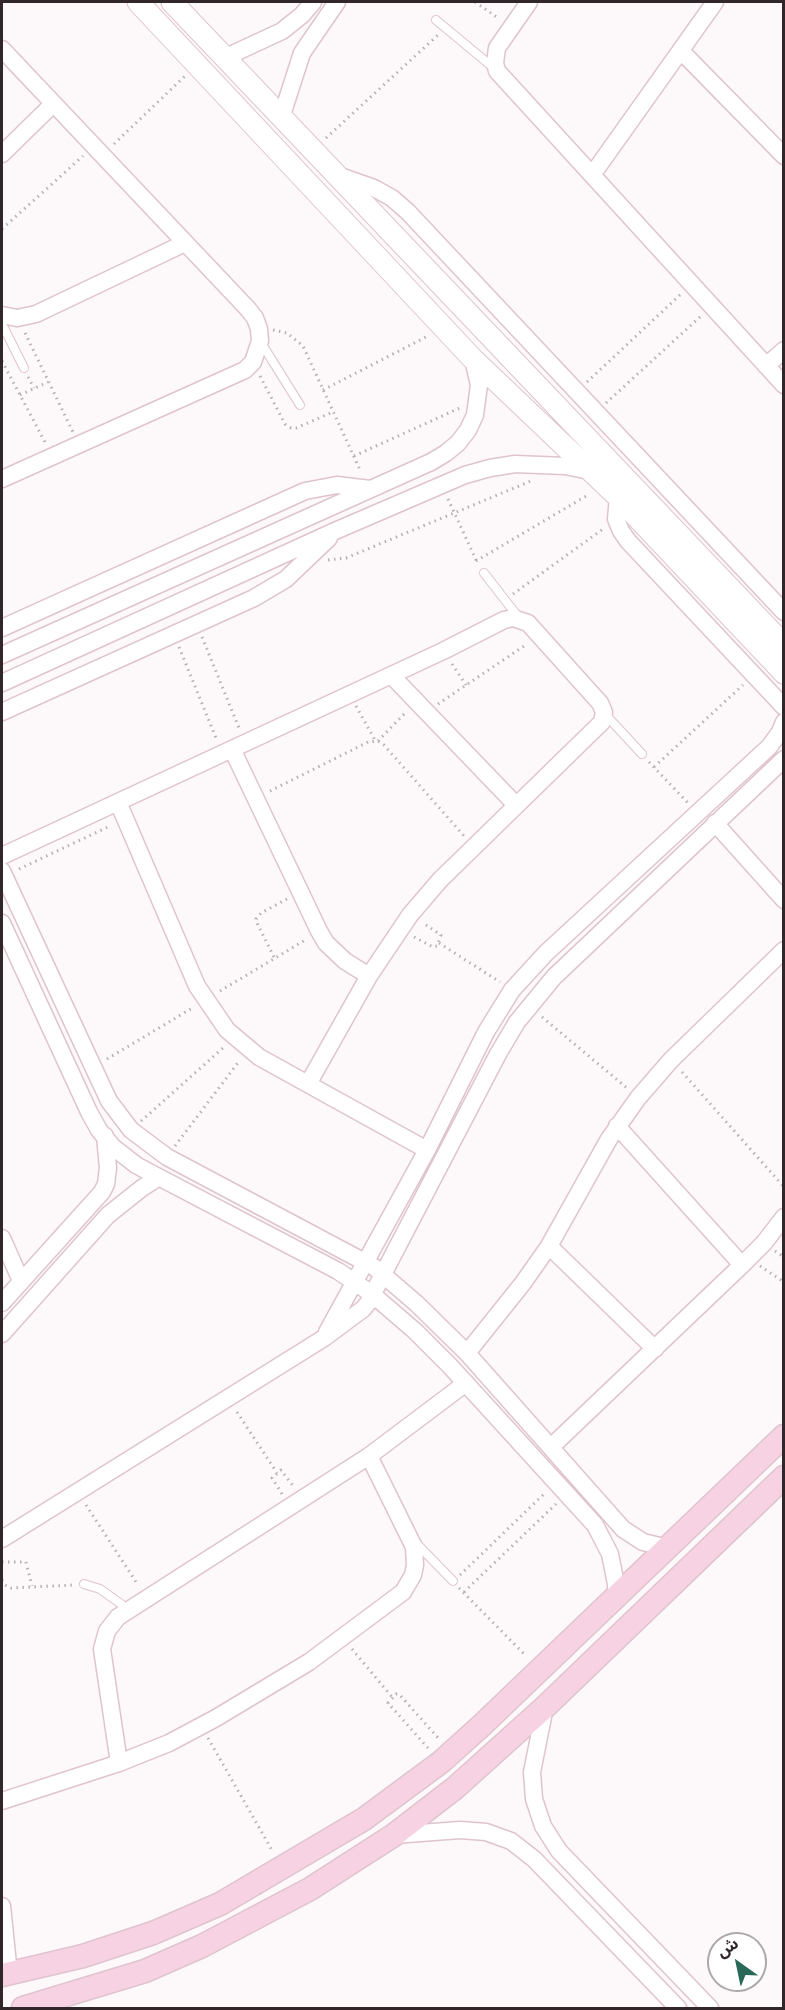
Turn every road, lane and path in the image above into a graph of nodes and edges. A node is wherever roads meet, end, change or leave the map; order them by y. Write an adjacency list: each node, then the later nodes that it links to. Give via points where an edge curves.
1 (138, 2): 15 (street)
2 (172, 2): 8 (street)
3 (313, 2): 14 (street, via 282,31)
4 (337, 2): 18 (street, via 302,53)
5 (475, 2): 10 (path)
6 (529, 2): 10 (street)
7 (715, 2): 13 (street)
8 (187, 10): 14 (street)
9 (436, 20): 11 (lane)
10 (512, 27): 16 (street, via 497,48)
11 (445, 28): 16 (lane); 19 (path)
12 (2, 50): 17 (street)
13 (681, 51): 22 (street); 24 (street)
14 (226, 57): 18 (street)
15 (196, 65): 20 (path); 30 (street)
16 (497, 71): 24 (street)
17 (53, 104): 20 (street); 21 (street)
18 (282, 115): 19 (street)
19 (313, 149): 23 (street)
20 (98, 151): 25 (path); 26 (street)
21 (2, 154)
22 (783, 156)
23 (337, 175): 40 (street, via 374,188 408,212); 66 (street)
24 (592, 175): 27 (street)
25 (2, 229)
26 (185, 243): 29 (street, via 36,314); 31 (street, via 248,309)
27 (691, 285): 28 (street); 40 (path)
28 (711, 306): 35 (street); 44 (path)
29 (7, 319): 36 (lane); 37 (path)
30 (443, 328): 33 (street); 39 (path)
31 (260, 335): 39 (path, via 280,331 298,341); 43 (lane); 45 (street, via 253,362 245,370)
32 (783, 350): 35 (street)
33 (472, 359): 42 (street); 51 (street)
34 (2, 361): 41 (path)
35 (766, 366): 38 (street)
36 (24, 368)
37 (48, 382): 41 (path); 45 (path)
38 (783, 385)
39 (323, 390): 47 (path)
40 (577, 391): 44 (street)
41 (20, 395): 46 (path)
42 (479, 399): 47 (path); 52 (street, via 468,430 446,453)
43 (300, 405)
44 (596, 412): 60 (street)
45 (79, 444): 46 (street)
46 (53, 456): 48 (street)
47 (354, 456): 52 (path)
48 (2, 479)
49 (535, 479): 53 (path)
50 (442, 484): 51 (street, via 473,472 515,464 566,466); 53 (path); 55 (street)
51 (604, 484): 54 (street); 57 (path); 69 (street)
52 (370, 489): 63 (street, via 337,484 305,491); 68 (street)
53 (454, 513): 56 (path, via 346,558 325,560); 57 (path)
54 (616, 519): 59 (path); 71 (street, via 628,541)
55 (335, 531): 56 (street); 72 (street)
56 (313, 554): 62 (street, via 271,590)
57 (476, 561): 58 (path)
58 (484, 573): 59 (lane)
59 (505, 600): 61 (lane)
60 (783, 612)
61 (519, 619): 65 (street); 67 (street, via 508,618)
62 (197, 624): 64 (street); 81 (path)
63 (2, 628)
64 (174, 634): 77 (street); 81 (path)
65 (539, 635): 73 (path); 78 (street)
66 (783, 645)
67 (443, 651): 70 (street); 73 (path)
68 (2, 655)
69 (783, 673)
70 (391, 675): 74 (street); 75 (street)
71 (754, 675): 76 (street); 84 (path)
72 (2, 683)
73 (466, 685): 75 (path)
74 (350, 694): 80 (path); 81 (street)
75 (422, 707): 80 (path); 87 (street)
76 (783, 707)
77 (2, 712)
78 (604, 712): 82 (lane); 87 (street, via 599,726)
79 (783, 722): 88 (street, via 769,747)
80 (377, 741): 85 (path); 91 (path, via 384,744)
81 (233, 748): 85 (street); 86 (street)
82 (642, 754): 84 (path)
83 (783, 759): 90 (street)
84 (654, 767): 88 (path)
85 (255, 799): 94 (street)
86 (118, 802): 89 (street); 92 (street)
87 (516, 805): 91 (street)
88 (698, 813): 102 (street, via 546,953)
89 (126, 819): 93 (path); 104 (street, via 197,986)
90 (715, 823): 95 (street); 103 (street, via 554,977)
91 (474, 847): 96 (street)
92 (2, 856)
93 (3, 873): 110 (street, via 105,1093)
94 (299, 892): 100 (path, via 258,916 256,923); 101 (street, via 326,943 345,962)
95 (783, 900)
96 (405, 922): 98 (path, via 433,947); 98 (path, via 440,934); 101 (street)
97 (2, 923): 111 (street, via 89,1112)
98 (439, 943): 102 (path)
99 (783, 950): 106 (street)
100 (275, 958)
101 (369, 976): 107 (street)
102 (512, 990): 112 (street, via 486,1032)
103 (529, 1006): 108 (path); 121 (street, via 502,1046)
104 (234, 1038): 105 (street); 110 (path)
105 (248, 1049): 107 (street); 113 (path)
106 (671, 1060): 108 (street); 115 (path)
107 (308, 1084): 112 (street)
108 (638, 1098): 109 (street)
109 (617, 1126): 118 (street); 120 (street)
110 (131, 1130): 113 (street)
111 (105, 1136): 114 (street, via 124,1156); 122 (street, via 108,1168 102,1192)
112 (427, 1150): 119 (street)
113 (167, 1157): 119 (street)
114 (159, 1177): 123 (street); 127 (street, via 108,1215)
115 (783, 1187)
116 (783, 1217): 120 (street)
117 (2, 1238): 122 (street)
118 (549, 1246): 129 (street); 130 (street)
119 (367, 1262): 121 (street); 123 (street)
120 (746, 1262): 124 (path); 129 (street)
121 (382, 1274): 125 (street); 130 (street)
122 (21, 1281): 126 (street)
123 (355, 1282): 125 (street); 128 (street)
124 (783, 1282)
125 (372, 1294): 128 (street, via 363,1309); 131 (street, via 416,1331)
126 (2, 1303)
127 (2, 1334)
128 (324, 1338): 132 (street)
129 (655, 1349): 134 (street)
130 (467, 1353): 134 (street)
131 (466, 1383): 135 (street); 138 (street)
132 (228, 1398): 136 (path); 139 (street)
133 (783, 1436): 143 (main road)
134 (551, 1447): 143 (street, via 623,1529 643,1542)
135 (369, 1456): 140 (street); 141 (street)
136 (277, 1473): 140 (path, via 284,1471); 140 (path, via 272,1479)
137 (783, 1477): 156 (main road)
138 (561, 1489): 146 (path); 149 (path); 151 (street, via 604,1540 614,1569)
139 (77, 1491): 142 (street); 150 (path)
140 (296, 1502): 150 (street)
141 (409, 1536): 146 (lane); 153 (street, via 416,1556 409,1584 396,1599)
142 (2, 1539)
143 (668, 1548): 151 (main road)
144 (2, 1562): 148 (path, via 26,1562)
145 (2, 1580): 148 (path, via 11,1587)
146 (453, 1581): 149 (path)
147 (84, 1584): 148 (path); 152 (lane, via 100,1589)
148 (32, 1586)
149 (464, 1592): 154 (path)
150 (146, 1598): 152 (street)
151 (616, 1599): 154 (main road)
152 (128, 1610): 159 (street, via 112,1624 102,1648)
153 (343, 1638): 155 (path); 157 (street)
154 (540, 1671): 158 (main road)
155 (392, 1697): 158 (path, via 399,1694); 158 (path, via 388,1704)
156 (545, 1707): 161 (main road, via 455,1788); 167 (street, via 532,1772 534,1798 543,1826 559,1851)
157 (201, 1726): 159 (street); 162 (path)
158 (446, 1757): 162 (main road, via 364,1819)
159 (119, 1763): 160 (street)
160 (2, 1801)
161 (394, 1835): 165 (main road, via 310,1889 202,1946 146,1971); 166 (street, via 460,1830 486,1832 511,1841 534,1858)
162 (282, 1869): 164 (main road, via 220,1904 153,1933 83,1956)
163 (2, 1906): 164 (street)
164 (5, 1974)
165 (22, 2008)
166 (678, 2008)
167 (710, 2008)

